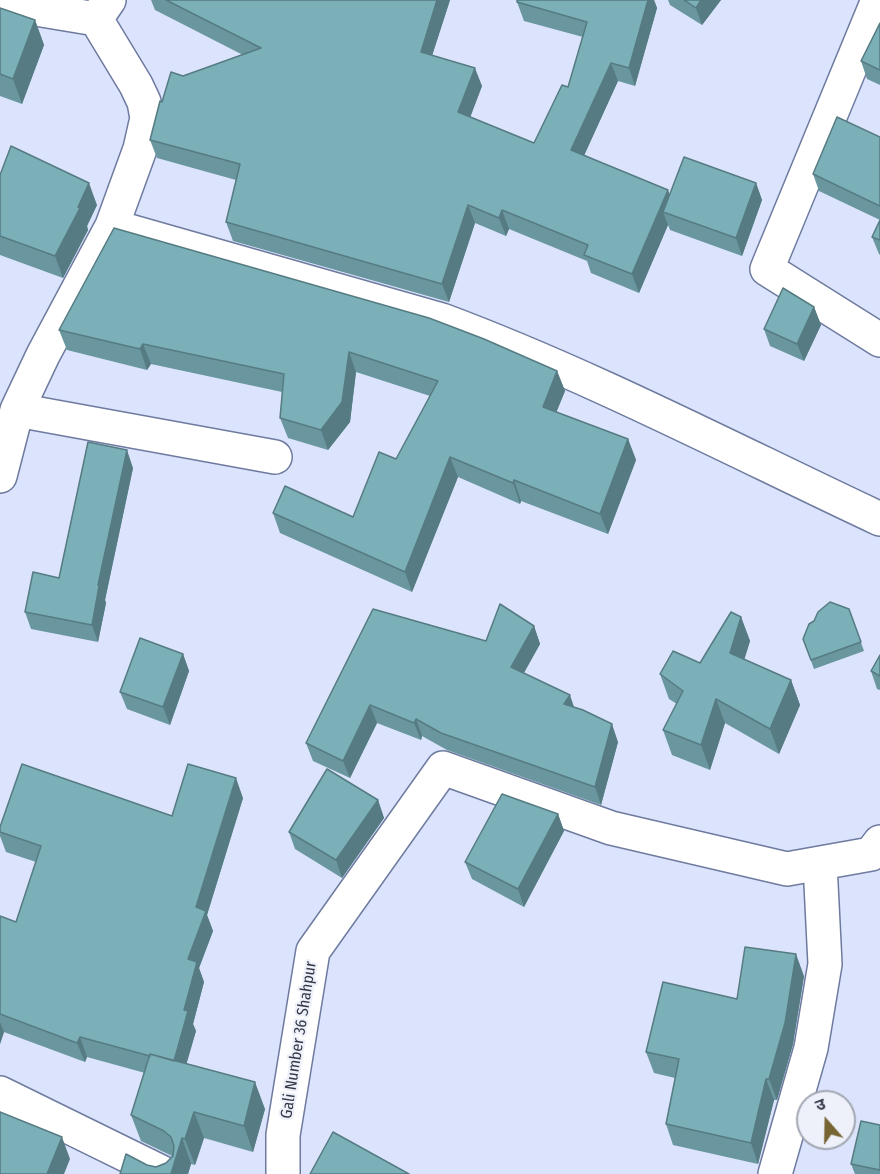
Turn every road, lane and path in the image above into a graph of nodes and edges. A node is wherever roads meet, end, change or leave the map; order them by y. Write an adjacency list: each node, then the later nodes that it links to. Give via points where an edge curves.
1 (878, 0): 5 (street, via 767,269)
2 (0, 3): 3 (street)
3 (103, 9): 4 (street, via 144,102 147,118)
4 (112, 226): 6 (street); 9 (street, via 442,320 565,370)
5 (880, 340)
6 (17, 410): 7 (street); 8 (street)
7 (275, 456)
8 (0, 476)
9 (880, 519)
10 (880, 842): 11 (street, via 871,854)
11 (820, 864): 14 (street, Gali Number 36 Shahpur, via 787,869 611,828 443,768 313,951 284,1135); 15 (street, via 825,964 811,1048)
12 (0, 1093): 13 (street)
13 (165, 1174)
14 (283, 1174)
15 (775, 1174)

